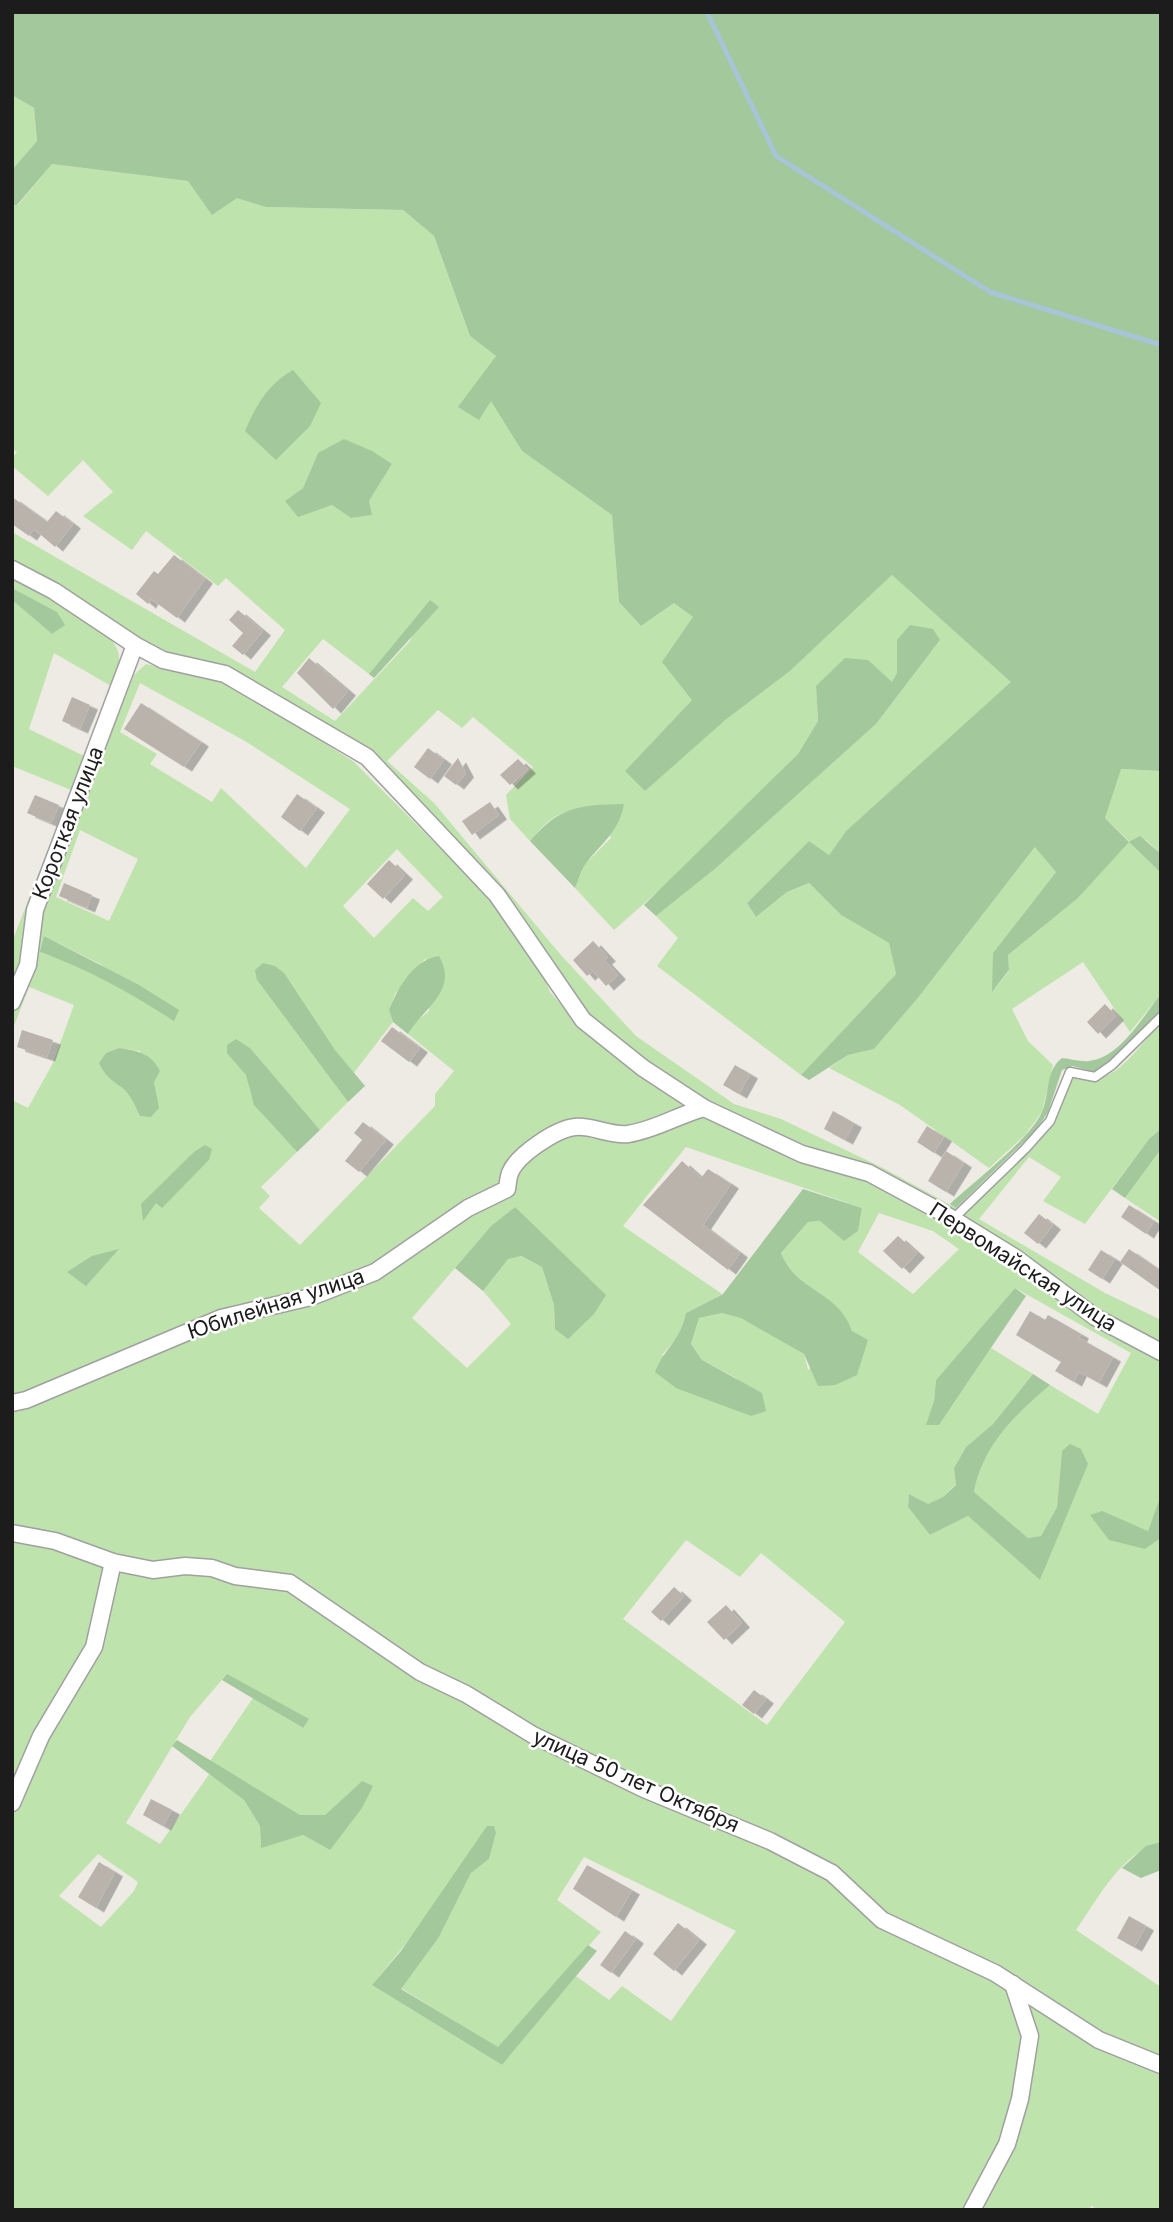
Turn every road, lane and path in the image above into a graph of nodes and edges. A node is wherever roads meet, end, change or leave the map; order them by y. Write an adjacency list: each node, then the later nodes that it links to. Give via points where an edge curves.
1 (12, 569): 2 (street, Первомайская улица)
2 (135, 645): 3 (street, Короткая улица, via 35,910 28,965); 5 (street, Первомайская улица, via 163,660 225,674 367,757 497,895 583,1020 643,1068)
3 (12, 1002)
4 (1161, 1017): 6 (lane, via 1096,1077 1070,1073 1050,1121)
5 (704, 1108): 6 (street, Первомайская улица, via 802,1154 869,1173); 8 (street, Юбилейная улица, via 624,1135 575,1127 557,1133 533,1147 510,1171 508,1189 468,1208 375,1272 311,1297 221,1318)
6 (953, 1219): 7 (street, Первомайская улица, via 1016,1258 1095,1317)
7 (1161, 1352)
8 (12, 1403)
9 (12, 1533): 10 (street, улица 50 лет Октября, via 55,1541)
10 (113, 1562): 11 (street, via 94,1647 41,1737); 12 (street, улица 50 лет Октября, via 153,1570 212,1568 235,1576 290,1583 419,1672 644,1789 820,1866 881,1920)
11 (12, 1803)
12 (1013, 1984): 13 (street, улица 50 лет Октября, via 1099,2040); 14 (street, via 1030,2036 1020,2099 1007,2144)
13 (1161, 2065)
14 (972, 2210)

